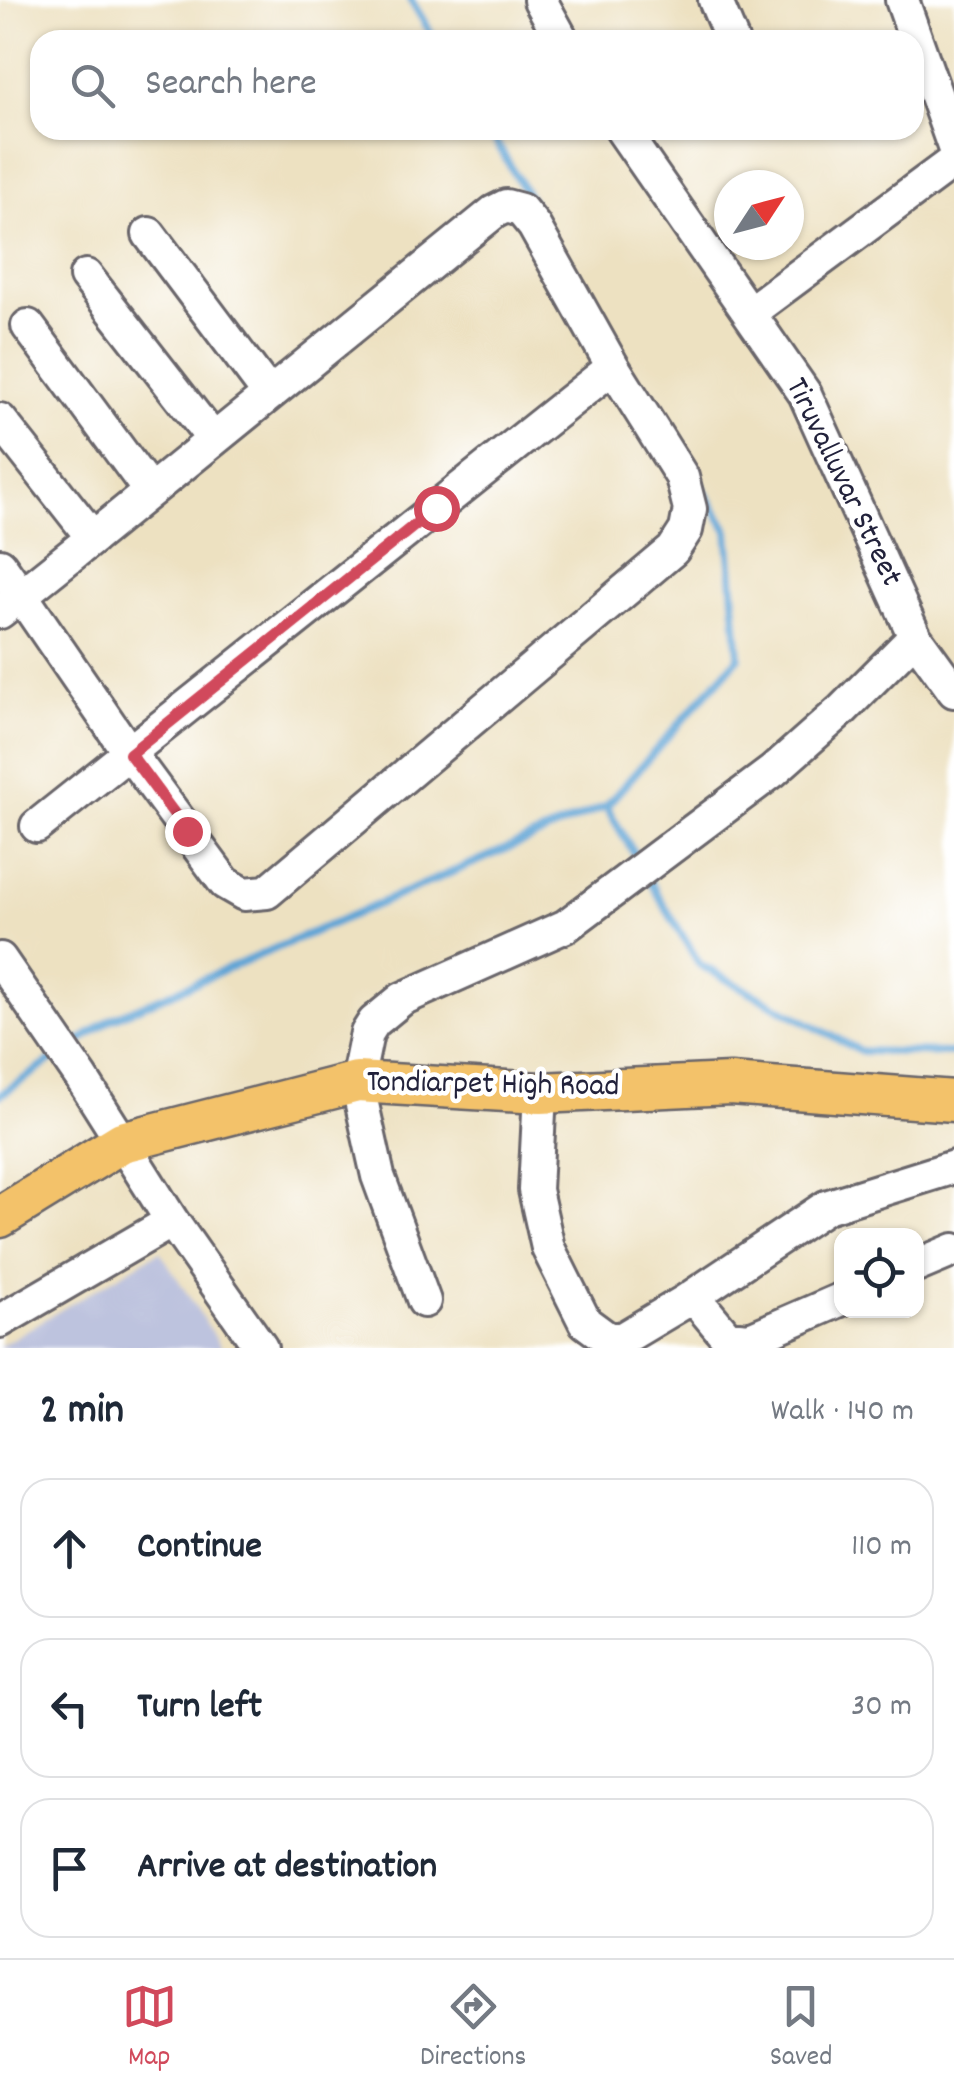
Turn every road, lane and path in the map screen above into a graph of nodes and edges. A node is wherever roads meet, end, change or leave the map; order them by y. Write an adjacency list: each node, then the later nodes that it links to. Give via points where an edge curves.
1 (540, 0): 4 (street)
2 (715, 0): 5 (street)
3 (902, 0): 6 (street)
4 (556, 30)
5 (728, 30)
6 (913, 30)
7 (924, 62): 9 (street)
8 (629, 140): 13 (street, Tiruvalluvar Street)
9 (954, 147)
10 (954, 161): 13 (street)
11 (149, 234): 16 (street)
12 (86, 276): 18 (street)
13 (750, 313): 23 (street, Tiruvalluvar Street, via 805,394)
14 (28, 326): 19 (street)
15 (614, 367): 16 (street, via 534,226 521,210 506,206); 25 (street); 25 (street, via 682,477 690,509 680,540 267,892 244,894 225,883)
16 (268, 394): 18 (street)
17 (0, 420): 20 (street)
18 (213, 439): 19 (street)
19 (149, 490): 20 (street)
20 (93, 538): 22 (street)
21 (0, 565): 22 (street)
22 (11, 604): 25 (street)
23 (915, 637): 24 (street, Tiruvalluvar Street); 28 (street, via 773,772 566,926 402,999 367,1033)
24 (954, 691)
25 (130, 754): 26 (street)
26 (38, 826)
27 (0, 959): 31 (street)
28 (357, 1082): 29 (main road, Tondiarpet High Road); 31 (main road, Tondiarpet High Road); 38 (street, via 378,1176)
29 (540, 1094): 30 (main road, Tondiarpet High Road, via 730,1084); 37 (street, via 535,1190 548,1248 585,1322 608,1339 622,1339)
30 (954, 1101)
31 (122, 1142): 33 (main road, Tondiarpet High Road); 34 (street)
32 (954, 1167): 37 (street, via 826,1207)
33 (0, 1217)
34 (172, 1221): 40 (street); 41 (street)
35 (954, 1250): 36 (street)
36 (924, 1263)
37 (693, 1296): 39 (street, via 727,1337 750,1339)
38 (424, 1301)
39 (834, 1302)
40 (0, 1321)
41 (261, 1348)

